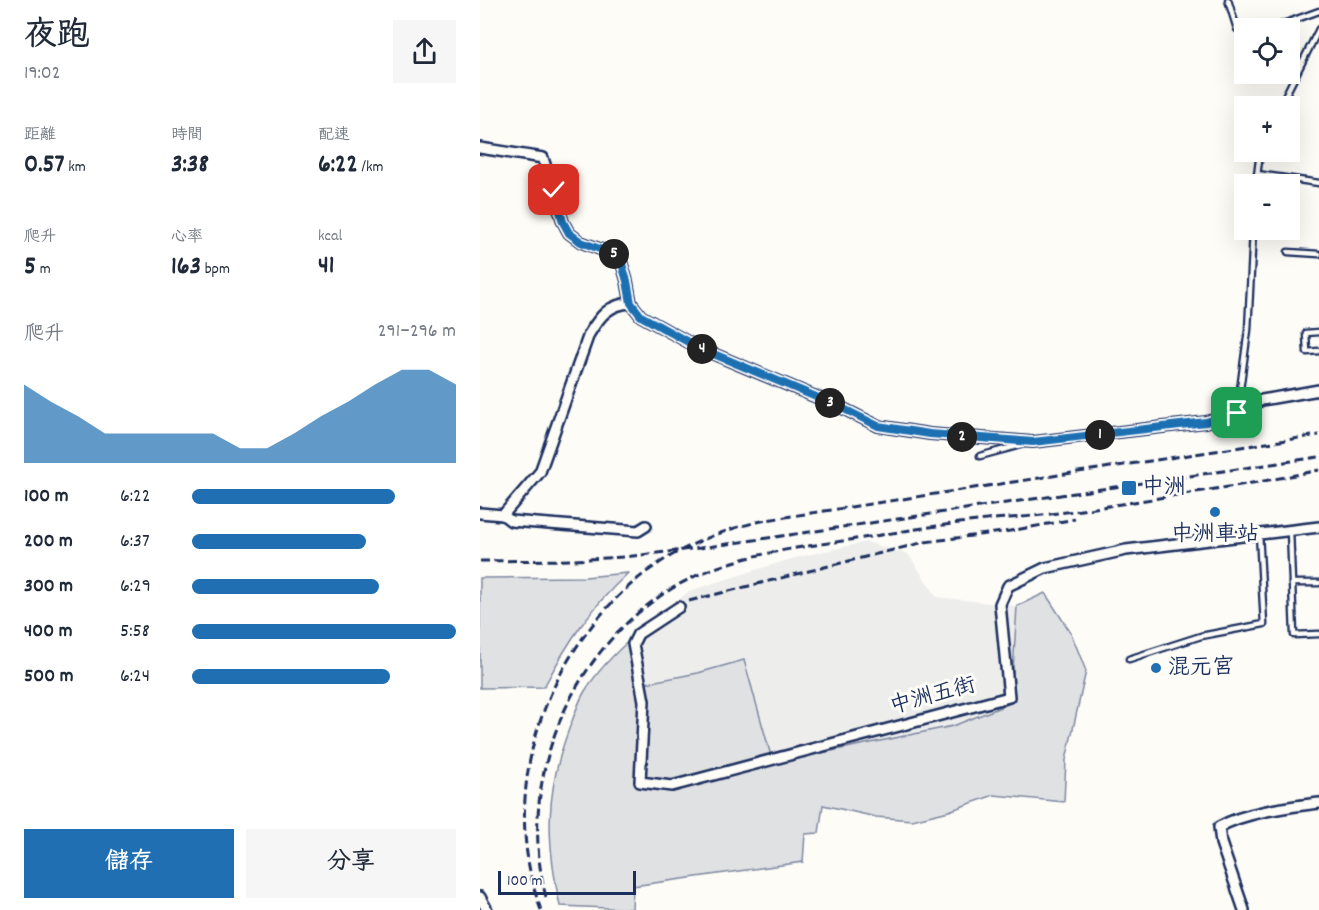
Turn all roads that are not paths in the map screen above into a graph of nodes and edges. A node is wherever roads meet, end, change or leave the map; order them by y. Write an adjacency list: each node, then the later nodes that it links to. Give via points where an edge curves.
1 (1228, 0): 4 (lane)
2 (1319, 12): 3 (lane)
3 (1300, 18)
4 (1234, 19)
5 (1319, 29): 6 (lane)
6 (1285, 96)
7 (480, 148): 15 (street, via 543,158 569,233 613,254 622,264)
8 (1259, 162): 9 (lane)
9 (1257, 174)
10 (1300, 180): 11 (lane)
11 (1319, 183)
12 (1252, 240): 19 (lane, via 1248,330)
13 (1288, 252): 14 (lane)
14 (1319, 254)
15 (631, 303): 20 (street, via 641,316 697,347 878,426); 23 (street, via 618,304 606,311 589,334 540,472)
16 (1319, 332): 17 (lane, via 1306,333 1307,352)
17 (1319, 351)
18 (1319, 390): 19 (street, via 1262,400)
19 (1237, 413): 20 (street, via 1206,422)
20 (1033, 442): 21 (lane)
21 (980, 456)
22 (480, 513): 23 (street)
23 (503, 515): 24 (street, via 511,521 638,531)
24 (646, 526)
25 (1319, 527): 26 (street, 中洲五街)
26 (1290, 530): 27 (street, 中洲五街); 28 (lane)
27 (1259, 533): 30 (street, 中洲五街, via 1126,550 1045,568 1008,586 1000,604 1009,697 672,786 640,782 644,700 633,644 638,634); 32 (lane, via 1264,624 1201,636)
28 (1292, 583): 29 (lane); 31 (lane, via 1294,635)
29 (1319, 583)
30 (679, 607)
31 (1319, 634)
32 (1129, 659)
33 (1319, 803): 36 (street, via 1258,814 1219,827)
34 (480, 897): 35 (street)
35 (487, 910)
36 (1244, 910)

